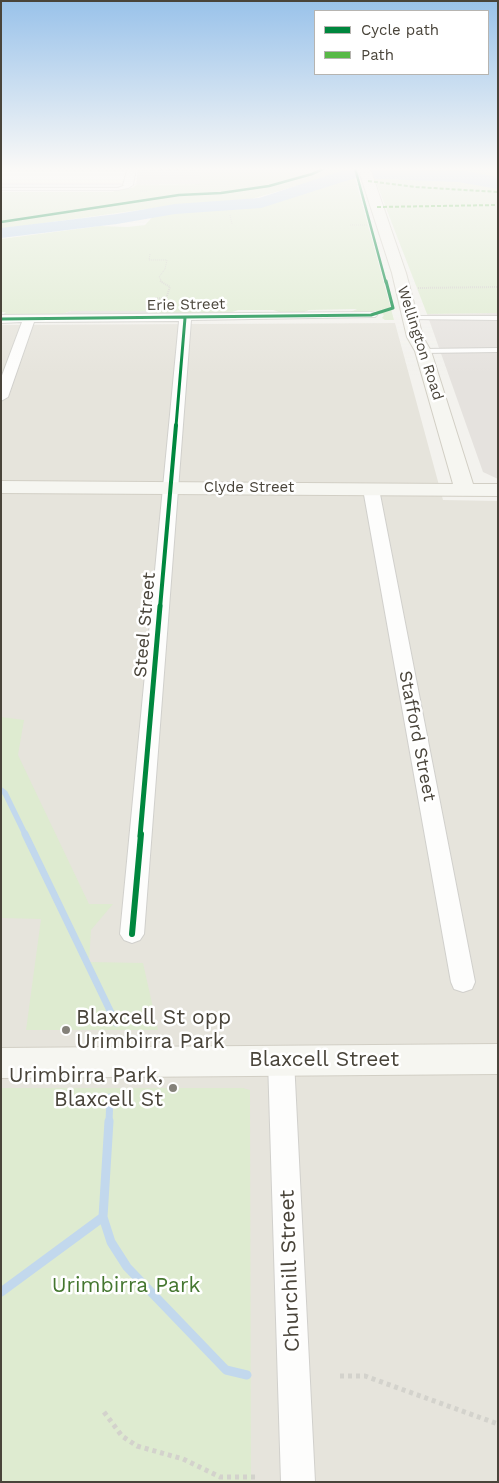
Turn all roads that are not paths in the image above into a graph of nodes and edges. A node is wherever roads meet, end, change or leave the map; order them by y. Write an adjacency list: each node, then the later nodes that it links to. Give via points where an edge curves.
1 (387, 237): 4 (main road, Wellington Road)
2 (371, 316): 3 (street, Erie Street)
3 (185, 318): 7 (street, Erie Street); 12 (street, Steel Street)
4 (410, 318): 5 (lane); 9 (main road, Wellington Road)
5 (498, 318)
6 (1, 319): 7 (street, Erie Street)
7 (29, 319): 10 (street)
8 (498, 350): 9 (lane)
9 (423, 352): 14 (main road, Wellington Road)
10 (1, 397)
11 (1, 487): 12 (main road, Clyde Street)
12 (170, 488): 13 (main road, Clyde Street); 16 (street, Steel Street)
13 (371, 490): 14 (main road, Clyde Street); 17 (street, Stafford Street)
14 (465, 490): 15 (main road, Clyde Street)
15 (498, 490)
16 (132, 934)
17 (463, 982)
18 (498, 1059): 19 (main road, Blaxcell Street)
19 (281, 1060): 20 (main road, Blaxcell Street); 21 (street, Churchill Street)
20 (1, 1063)
21 (298, 1482)

